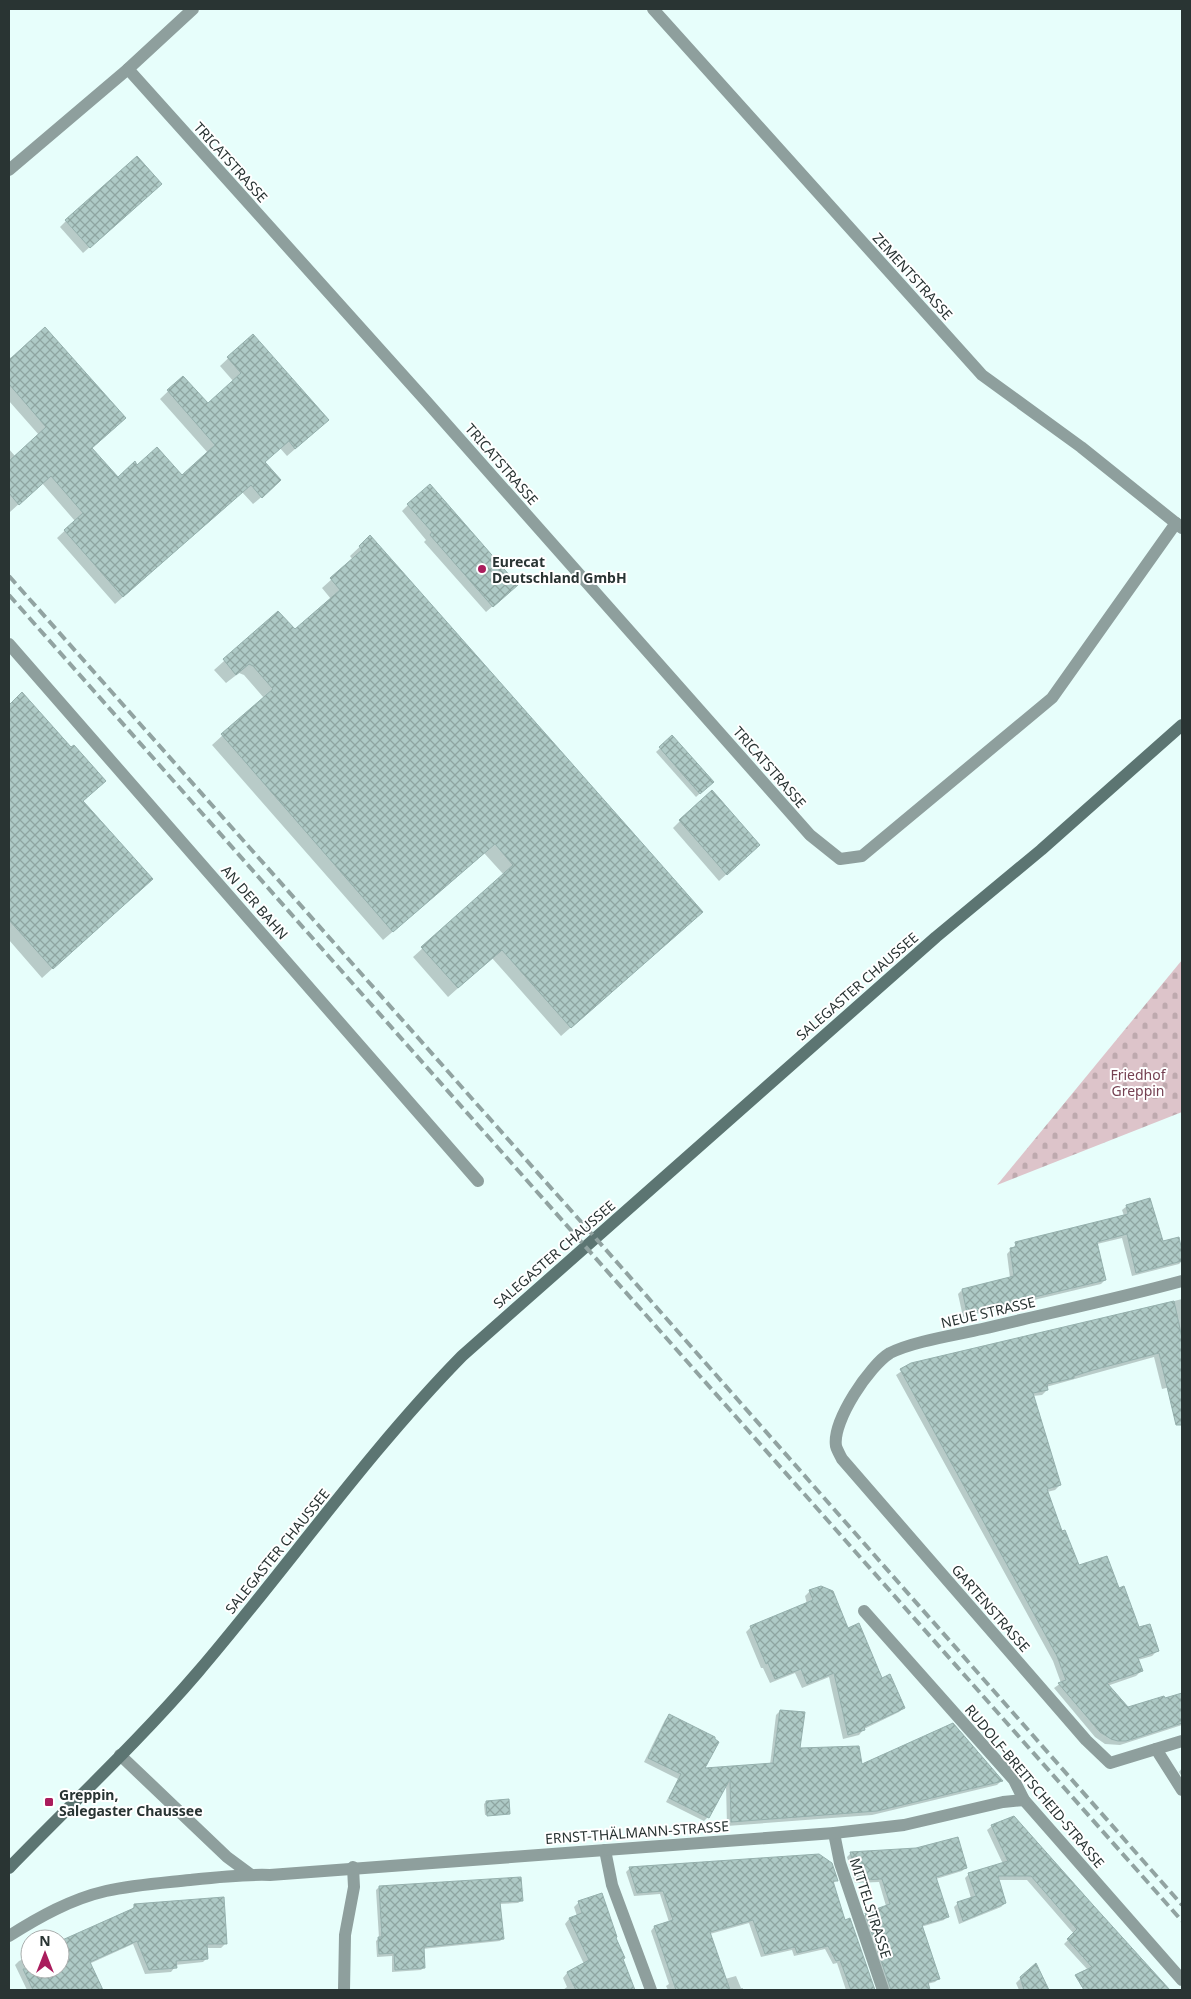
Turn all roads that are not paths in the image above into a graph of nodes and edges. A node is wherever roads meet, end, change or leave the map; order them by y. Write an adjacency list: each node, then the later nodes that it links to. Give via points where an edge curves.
1 (193, 9): 3 (street)
2 (653, 9): 5 (street, ZEMENTSTRASSE, via 982,375 1081,447)
3 (128, 69): 4 (street); 5 (street, TRICATSTRASSE, via 810,835 840,859 862,856 1052,698)
4 (9, 170)
5 (1179, 525)
6 (9, 644): 8 (street, AN DER BAHN)
7 (1182, 725): 14 (main road, SALEGASTER CHAUSSEE, via 1041,850 936,936 462,1356 388,1439 197,1673)
8 (478, 1180)
9 (1182, 1281): 10 (street, NEUE STRASSE, via 935,1340 890,1354 863,1379)
10 (838, 1427): 13 (street, GARTENSTRASSE, via 836,1445 842,1459 1086,1740 1110,1763)
11 (864, 1611): 16 (street, RUDOLF-BREITSCHEID-STRASSE, via 1014,1780)
12 (1182, 1741): 13 (street)
13 (1156, 1749): 15 (street)
14 (120, 1755): 19 (main road, SALEGASTER CHAUSSEE); 21 (street, via 226,1857)
15 (1182, 1790)
16 (1024, 1800): 17 (street, ERNST-THÄLMANN-STRASSE, via 904,1824); 23 (street, RUDOLF-BREITSCHEID-STRASSE)
17 (834, 1833): 18 (street, ERNST-THÄLMANN-STRASSE); 26 (street, MITTELSTRASSE, via 840,1863)
18 (605, 1850): 20 (street, ERNST-THÄLMANN-STRASSE); 25 (street, via 612,1885)
19 (9, 1868)
20 (353, 1868): 21 (street, ERNST-THÄLMANN-STRASSE); 24 (street, via 354,1887 345,1936)
21 (250, 1874): 22 (street, ERNST-THÄLMANN-STRASSE, via 105,1891 39,1916)
22 (9, 1936)
23 (1182, 1980)
24 (344, 1990)
25 (651, 1990)
26 (883, 1990)

